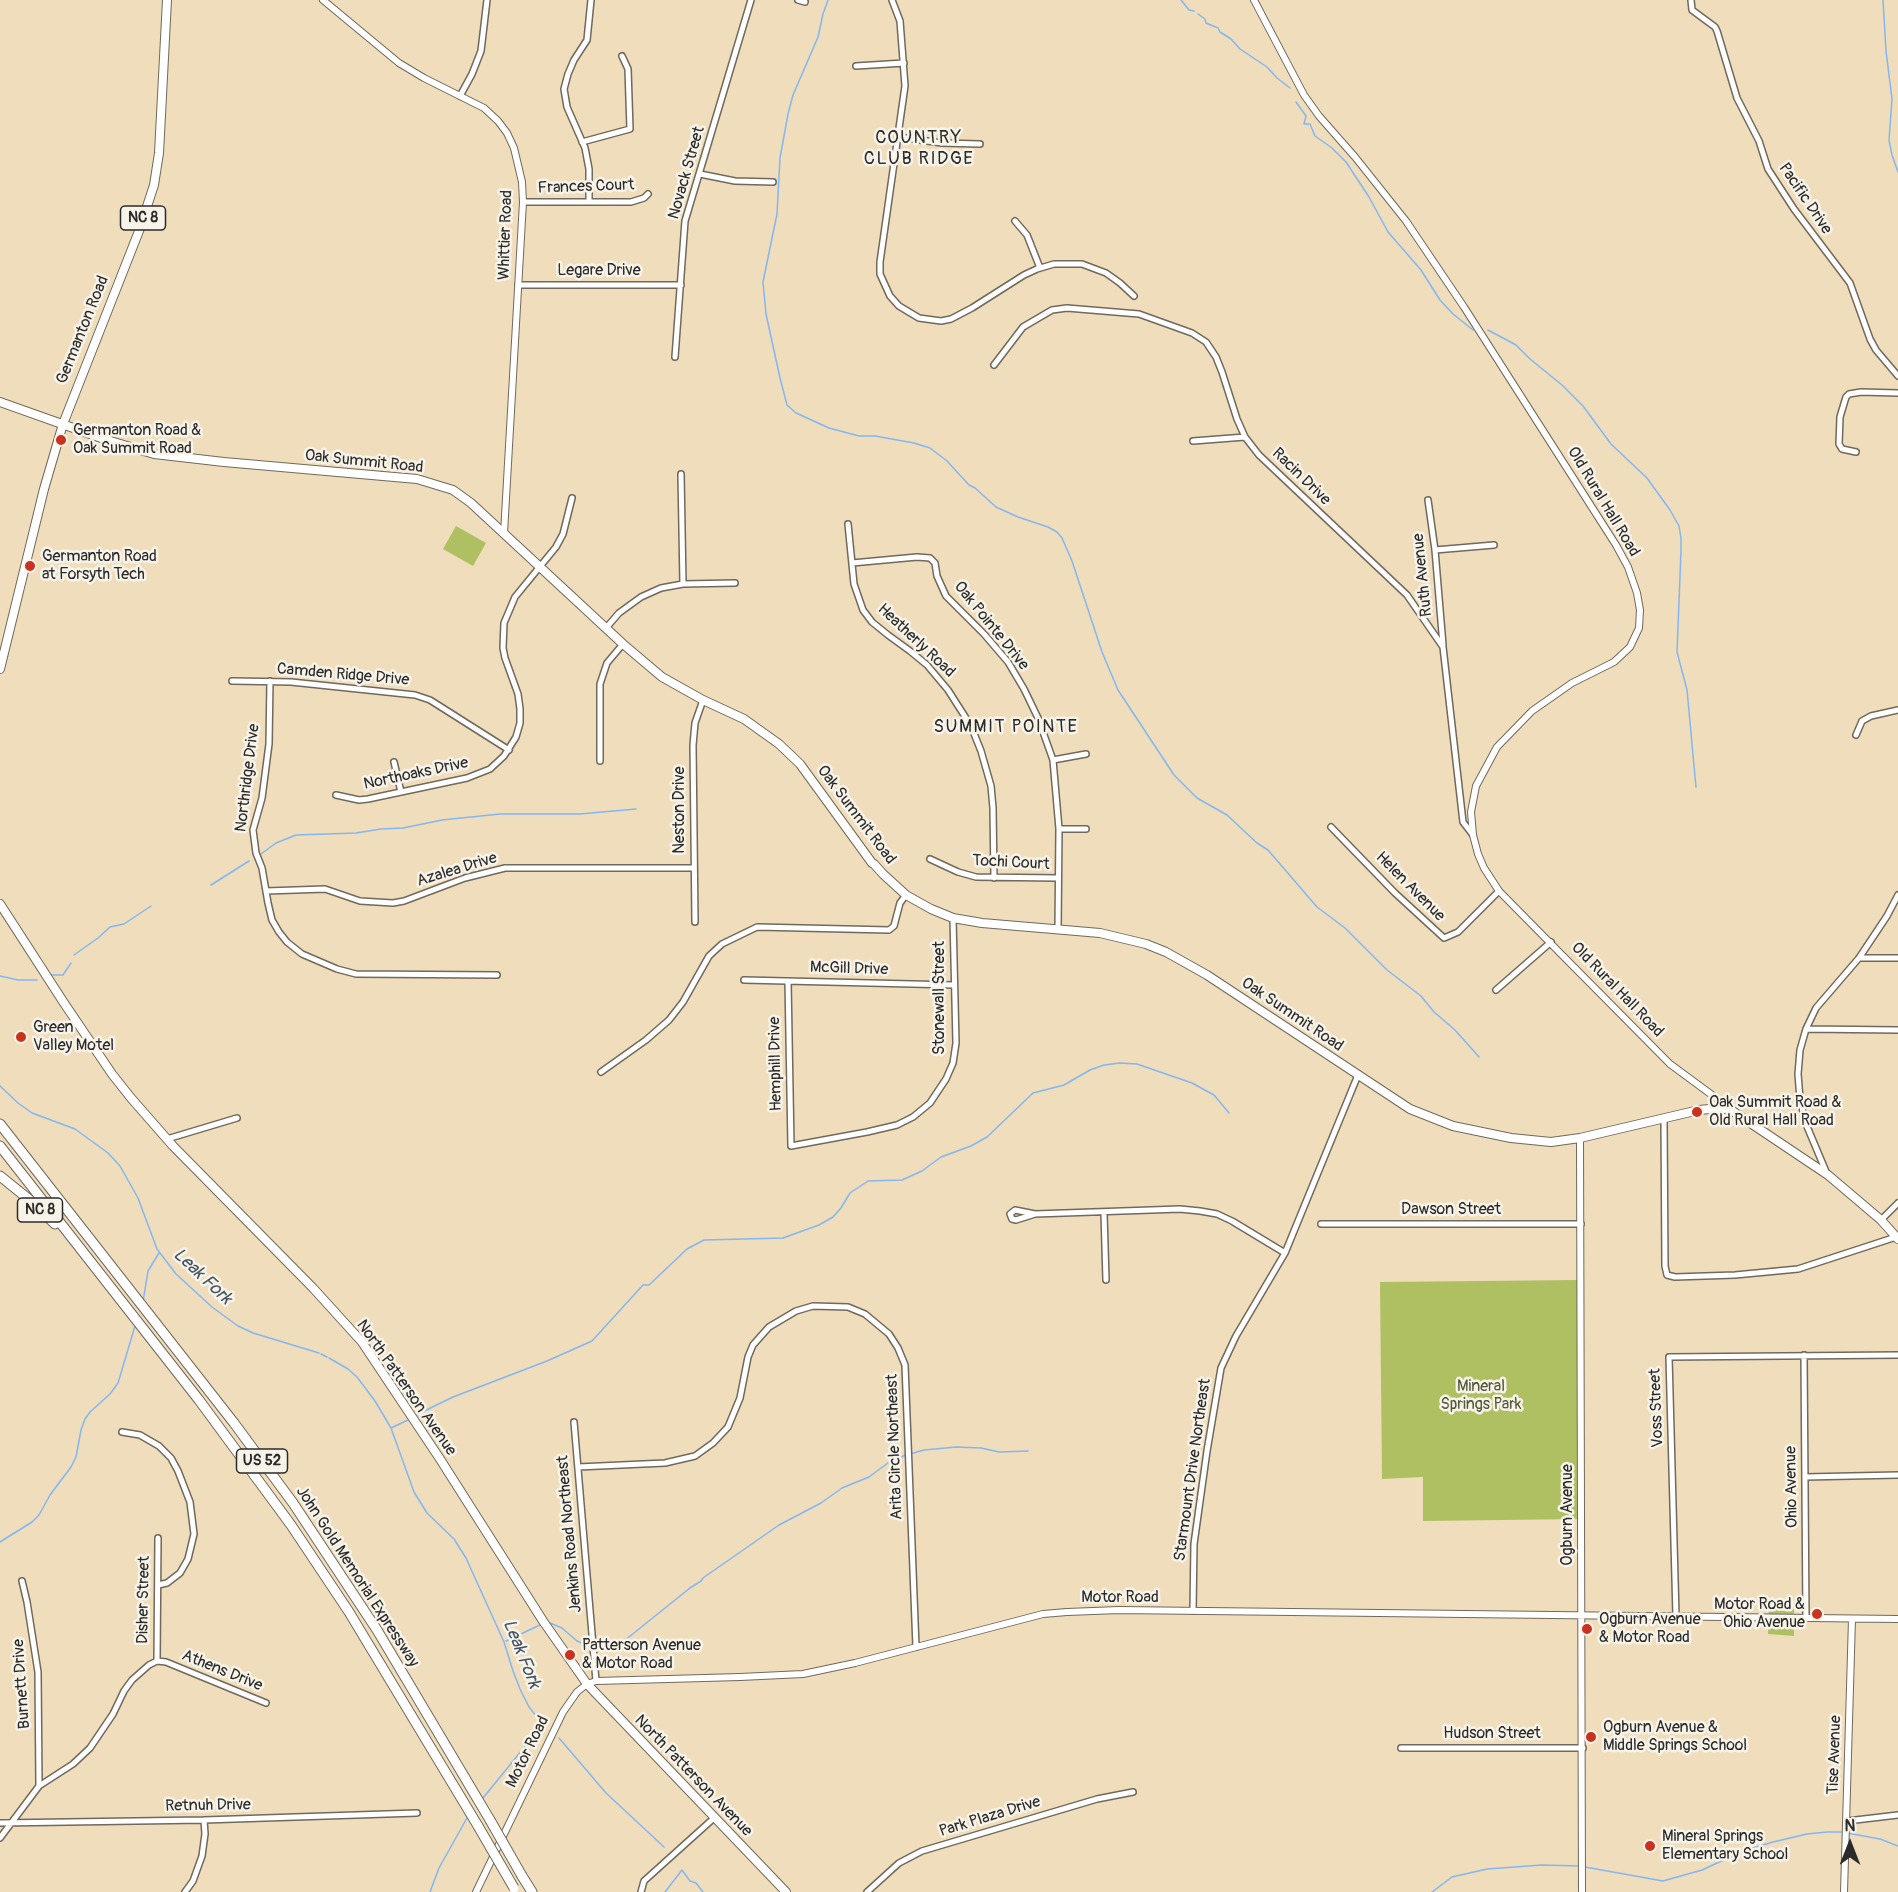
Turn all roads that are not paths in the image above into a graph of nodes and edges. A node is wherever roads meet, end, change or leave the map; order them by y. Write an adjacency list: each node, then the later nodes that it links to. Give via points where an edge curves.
1 (167, 0): 31 (main road, Germanton Road / NC 8, via 161,133 154,186)
2 (323, 0): 12 (street, Whittier Road, via 399,63)
3 (487, 0): 12 (street, via 481,51)
4 (591, 0): 14 (street, via 587,40 574,60 564,89)
5 (751, 0): 16 (street, Novack Street)
6 (892, 0): 10 (street, via 900,21)
7 (1254, 0): 65 (street, Old Rural Hall Road, via 1304,95 1406,221 1464,307 1616,545 1636,593 1639,628 1630,647 1614,662 1572,683 1532,711 1497,747 1476,786 1471,813)
8 (1691, 0): 28 (street, Pacific Drive, via 1692,10 1715,27 1737,98 1760,141 1768,169 1850,283 1870,339)
9 (622, 56): 14 (street, via 628,69 630,129)
10 (904, 63): 11 (street); 13 (street)
11 (856, 66)
12 (460, 96): 19 (street, Whittier Road, via 483,108 507,133 519,163)
13 (898, 137): 15 (street); 22 (street, via 880,274 899,306 919,318 951,319)
14 (582, 142): 20 (street, via 589,169)
15 (980, 144)
16 (700, 174): 17 (street, via 735,181); 24 (street, Novack Street, via 686,221)
17 (772, 182)
18 (648, 194): 20 (street, Frances Court, via 631,202)
19 (523, 202): 20 (street, Frances Court); 23 (street, Whittier Road)
20 (589, 202)
21 (1015, 221): 22 (street, via 1027,235)
22 (1040, 268): 25 (street, via 1082,264 1106,273)
23 (518, 285): 24 (street, Legare Drive); 39 (street, Whittier Road)
24 (681, 285): 26 (street, Novack Street)
25 (1134, 296)
26 (675, 357)
27 (994, 365): 32 (street, Racin Drive, via 1023,327 1052,310 1076,308 1139,314 1192,333 1206,343 1222,372)
28 (1898, 376)
29 (1898, 393): 34 (street, via 1861,392 1846,397 1839,444 1842,449)
30 (0, 402): 31 (main road, Oak Summit Road)
31 (63, 424): 39 (main road, Oak Summit Road, via 154,454 426,481 461,495); 49 (main road, Germanton Road / NC 8)
32 (1245, 437): 33 (street); 48 (street, Racin Drive, via 1259,455 1407,596)
33 (1193, 441)
34 (1856, 452)
35 (681, 474): 45 (street)
36 (572, 498): 43 (street, Northoaks Drive, via 563,534)
37 (1428, 500): 41 (street, Ruth Avenue)
38 (848, 524): 42 (street, Heatherly Road)
39 (504, 533): 43 (main road, Oak Summit Road)
40 (1494, 545): 41 (street)
41 (1435, 550): 48 (street, Ruth Avenue)
42 (852, 563): 57 (street, Oak Pointe Drive, via 930,558 946,596 1008,662 1024,688); 68 (street, Heatherly Road, via 863,610 872,622 927,665 971,726 991,786)
43 (540, 567): 46 (main road, Oak Summit Road); 55 (street, Northoaks Drive, via 515,597 504,623 503,648 520,709 519,728)
44 (735, 583): 45 (street)
45 (683, 584): 46 (street, via 641,597)
46 (606, 628): 47 (main road, Oak Summit Road)
47 (623, 644): 52 (main road, Oak Summit Road, via 662,677); 58 (street, via 607,663 600,684)
48 (1443, 647): 65 (street, Racin Drive, via 1463,822)
49 (0, 669)
50 (232, 681): 51 (street, Camden Ridge Drive)
51 (270, 681): 55 (street, Camden Ridge Drive, via 415,695 430,700); 70 (street, Northridge Drive, via 269,744 253,830)
52 (702, 700): 67 (street, Neston Drive, via 693,745); 72 (main road, Oak Summit Road, via 744,719 792,756 872,863)
53 (1898, 710): 54 (street, via 1862,721)
54 (1856, 735)
55 (509, 750): 60 (street, Northoaks Drive, via 490,769 474,776)
56 (1086, 754): 57 (street)
57 (1053, 760): 63 (street, Oak Pointe Drive)
58 (600, 761)
59 (394, 762): 60 (street)
60 (401, 792): 61 (street, Northoaks Drive, via 359,800)
61 (336, 795)
62 (1331, 827): 71 (street, Helen Avenue, via 1444,938 1458,932)
63 (1059, 829): 64 (street); 69 (street, Oak Pointe Drive)
64 (1086, 829)
65 (1473, 835): 71 (street, Old Rural Hall Road, via 1484,868)
66 (930, 859): 68 (street, Tochi Court, via 958,872)
67 (694, 868): 70 (street, Azalea Drive, via 505,868 393,903 360,901 325,890); 76 (street, Neston Drive)
68 (994, 878): 69 (street, Tochi Court)
69 (1058, 878): 77 (street, Oak Pointe Drive)
70 (266, 891): 81 (street, Northridge Drive, via 272,920 287,942 302,954 338,969 363,974)
71 (1499, 891): 78 (street, Old Rural Hall Road)
72 (906, 895): 75 (main road, Oak Summit Road); 88 (street, via 889,930 758,927 722,944 709,956 669,1020)
73 (1898, 895): 79 (street)
74 (0, 904): 95 (main road, North Patterson Avenue, via 112,1074)
75 (953, 918): 77 (main road, Oak Summit Road); 84 (street, Stonewall Street)
76 (695, 922)
77 (1058, 929): 89 (main road, Oak Summit Road, via 1101,933 1167,952)
78 (1551, 942): 85 (street); 90 (street, Old Rural Hall Road, via 1670,1064)
79 (1859, 958): 80 (street); 86 (street, via 1816,1008)
80 (1898, 958)
81 (497, 975)
82 (744, 980): 83 (street, McGill Drive)
83 (788, 981): 84 (street, McGill Drive); 97 (street, Hemphill Drive)
84 (954, 985): 97 (street, Stonewall Street, via 953,1063 930,1103 897,1125)
85 (1496, 990)
86 (1806, 1029): 87 (street); 98 (street, via 1800,1050 1800,1099 1806,1124)
87 (1898, 1030)
88 (601, 1072)
89 (1358, 1075): 94 (main road, Oak Summit Road, via 1410,1109 1453,1126 1525,1141); 108 (street, Starmount Drive Northeast)
90 (1731, 1110): 92 (main road, Oak Summit Road, via 1699,1110); 98 (main road, Old Rural Hall Road)
91 (237, 1118): 95 (street)
92 (1664, 1119): 94 (main road, Oak Summit Road); 106 (street, via 1667,1275 1735,1275 1798,1269)
93 (0, 1124): 146 (highway, John Gold Memorial Expressway / US 52, bridge, via 292,1503 377,1630)
94 (1580, 1138): 105 (street, Ogburn Avenue)
95 (167, 1139): 129 (main road, North Patterson Avenue, via 362,1342)
96 (0, 1146): 107 (highway, John Gold Memorial Expressway / US 52)
97 (791, 1146)
98 (1828, 1175): 103 (main road, Old Rural Hall Road)
99 (0, 1176): 107 (highway, NC 8)
100 (1898, 1203): 103 (street)
101 (1104, 1213): 102 (street); 108 (street, via 1180,1209 1209,1212); 109 (street)
102 (1035, 1214)
103 (1881, 1220): 106 (main road, Old Rural Hall Road)
104 (1321, 1224): 105 (street, Dawson Street)
105 (1581, 1224): 121 (street, Ogburn Avenue)
106 (1897, 1238)
107 (78, 1246): 143 (highway, John Gold Memorial Expressway / US 52, bridge, via 291,1525 349,1612)
108 (1285, 1253): 120 (street, Starmount Drive Northeast, via 1236,1336 1219,1377 1193,1559)
109 (1106, 1280)
110 (1804, 1355): 111 (street, Voss Street); 116 (street, Ohio Avenue); 122 (street, Voss Street, via 1669,1357)
111 (1898, 1355)
112 (574, 1422): 114 (street, Jenkins Road Northeast)
113 (122, 1432): 119 (street, via 140,1435 171,1458 190,1502 194,1534 189,1559 180,1573)
114 (578, 1467): 126 (street, Arita Circle Northeast, via 665,1463 695,1455 718,1439 733,1419 748,1357 769,1327 813,1306 848,1307 865,1314 889,1334 906,1370); 128 (street, Jenkins Road Northeast)
115 (1898, 1475): 116 (street)
116 (1805, 1477): 123 (street, Ohio Avenue)
117 (158, 1538): 119 (street, Disher Street)
118 (21, 1581): 133 (street, Burnett Drive, via 38,1672)
119 (158, 1585): 127 (street, Disher Street)
120 (1193, 1611): 121 (street, Motor Road); 126 (street, Motor Road, via 1054,1613)
121 (1582, 1616): 122 (street, Motor Road); 132 (street, Ogburn Avenue)
122 (1676, 1616): 123 (street, Motor Road)
123 (1806, 1618): 124 (street, Motor Road)
124 (1852, 1619): 125 (street, Motor Road); 139 (street, Tise Avenue)
125 (1898, 1619)
126 (916, 1647): 128 (street, Motor Road, via 803,1674)
127 (157, 1661): 130 (street, Athens Drive); 133 (street, Athens Drive, via 132,1680 90,1748)
128 (596, 1681): 129 (street, Motor Road)
129 (587, 1684): 137 (main road, North Patterson Avenue); 145 (street, Motor Road, via 558,1721)
130 (266, 1703)
131 (1401, 1748): 132 (street, Hudson Street)
132 (1582, 1748): 150 (street, Ogburn Avenue)
133 (39, 1786): 141 (street, Athens Drive)
134 (1133, 1792): 149 (street, Park Plaza Drive, via 922,1851 899,1863)
135 (417, 1813): 138 (street, Retnuh Drive)
136 (1898, 1815): 139 (street)
137 (714, 1818): 147 (street, via 644,1881); 148 (main road, North Patterson Avenue)
138 (204, 1820): 141 (street, Retnuh Drive); 144 (street, via 202,1856)
139 (1846, 1821): 151 (street, Tise Avenue)
140 (0, 1823): 141 (street, Retnuh Drive)
141 (10, 1823): 142 (street, Athens Drive)
142 (0, 1838)
143 (515, 1890)
144 (185, 1892)
145 (476, 1892)
146 (532, 1892)
147 (641, 1892)
148 (786, 1892)
149 (867, 1892)
150 (1582, 1892)
151 (1844, 1892)

